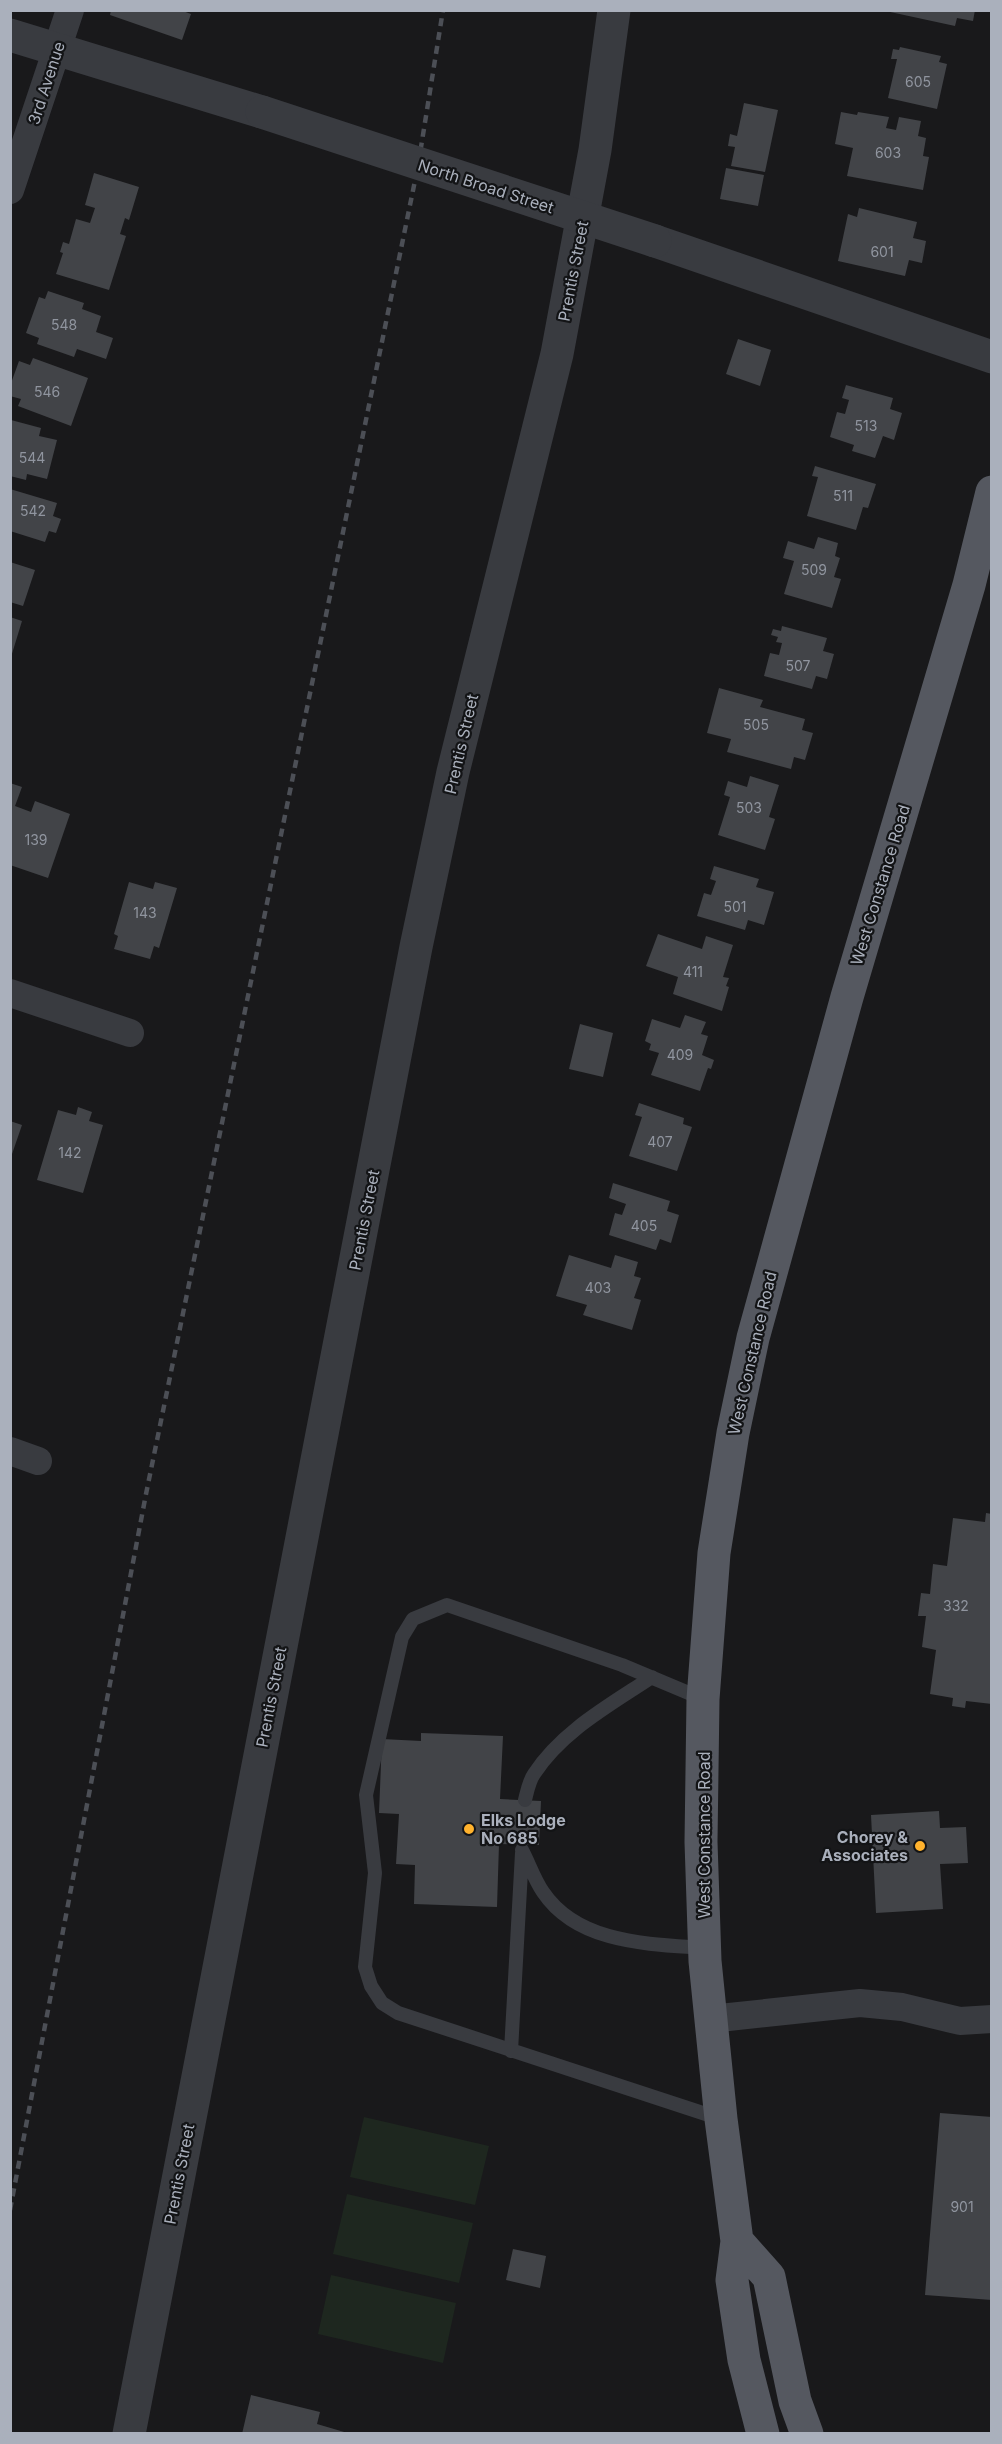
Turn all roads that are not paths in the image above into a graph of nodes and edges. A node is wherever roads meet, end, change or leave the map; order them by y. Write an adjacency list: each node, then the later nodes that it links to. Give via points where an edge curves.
1 (70, 10): 4 (street, 3rd Avenue)
2 (614, 10): 21 (street, Prentis Street, via 595,150 561,332 453,772 416,947)
3 (10, 35): 4 (street, North Broad Street)
4 (57, 50): 5 (street, 3rd Avenue); 6 (street, North Broad Street, bridge, via 262,112 655,241)
5 (10, 190)
6 (992, 357)
7 (992, 492): 13 (main road, West Constance Road, via 969,585 847,997 753,1338 714,1553)
8 (10, 993): 9 (street)
9 (130, 1033)
10 (10, 1451): 11 (street)
11 (38, 1461)
12 (652, 1677): 13 (lane); 14 (lane, via 577,1727 552,1751 532,1776); 18 (lane, via 447,1605 413,1619 402,1636 366,1795 375,1873 365,1967 382,2002 398,2013)
13 (703, 1699): 15 (main road, West Constance Road, via 701,1842)
14 (525, 1800)
15 (705, 1947): 16 (main road, West Constance Road); 18 (lane, via 638,1943 612,1938 587,1927 566,1915 543,1893 522,1847)
16 (710, 2019): 17 (street, via 860,2003 902,2007 960,2021); 19 (main road, West Constance Road)
17 (992, 2019)
18 (511, 2051): 19 (lane)
19 (721, 2119): 20 (main road, West Constance Road)
20 (737, 2241): 22 (main road, West Constance Road, via 732,2280 744,2360); 23 (main road, via 769,2277 795,2401)
21 (129, 2433)
22 (763, 2433)
23 (807, 2433)

